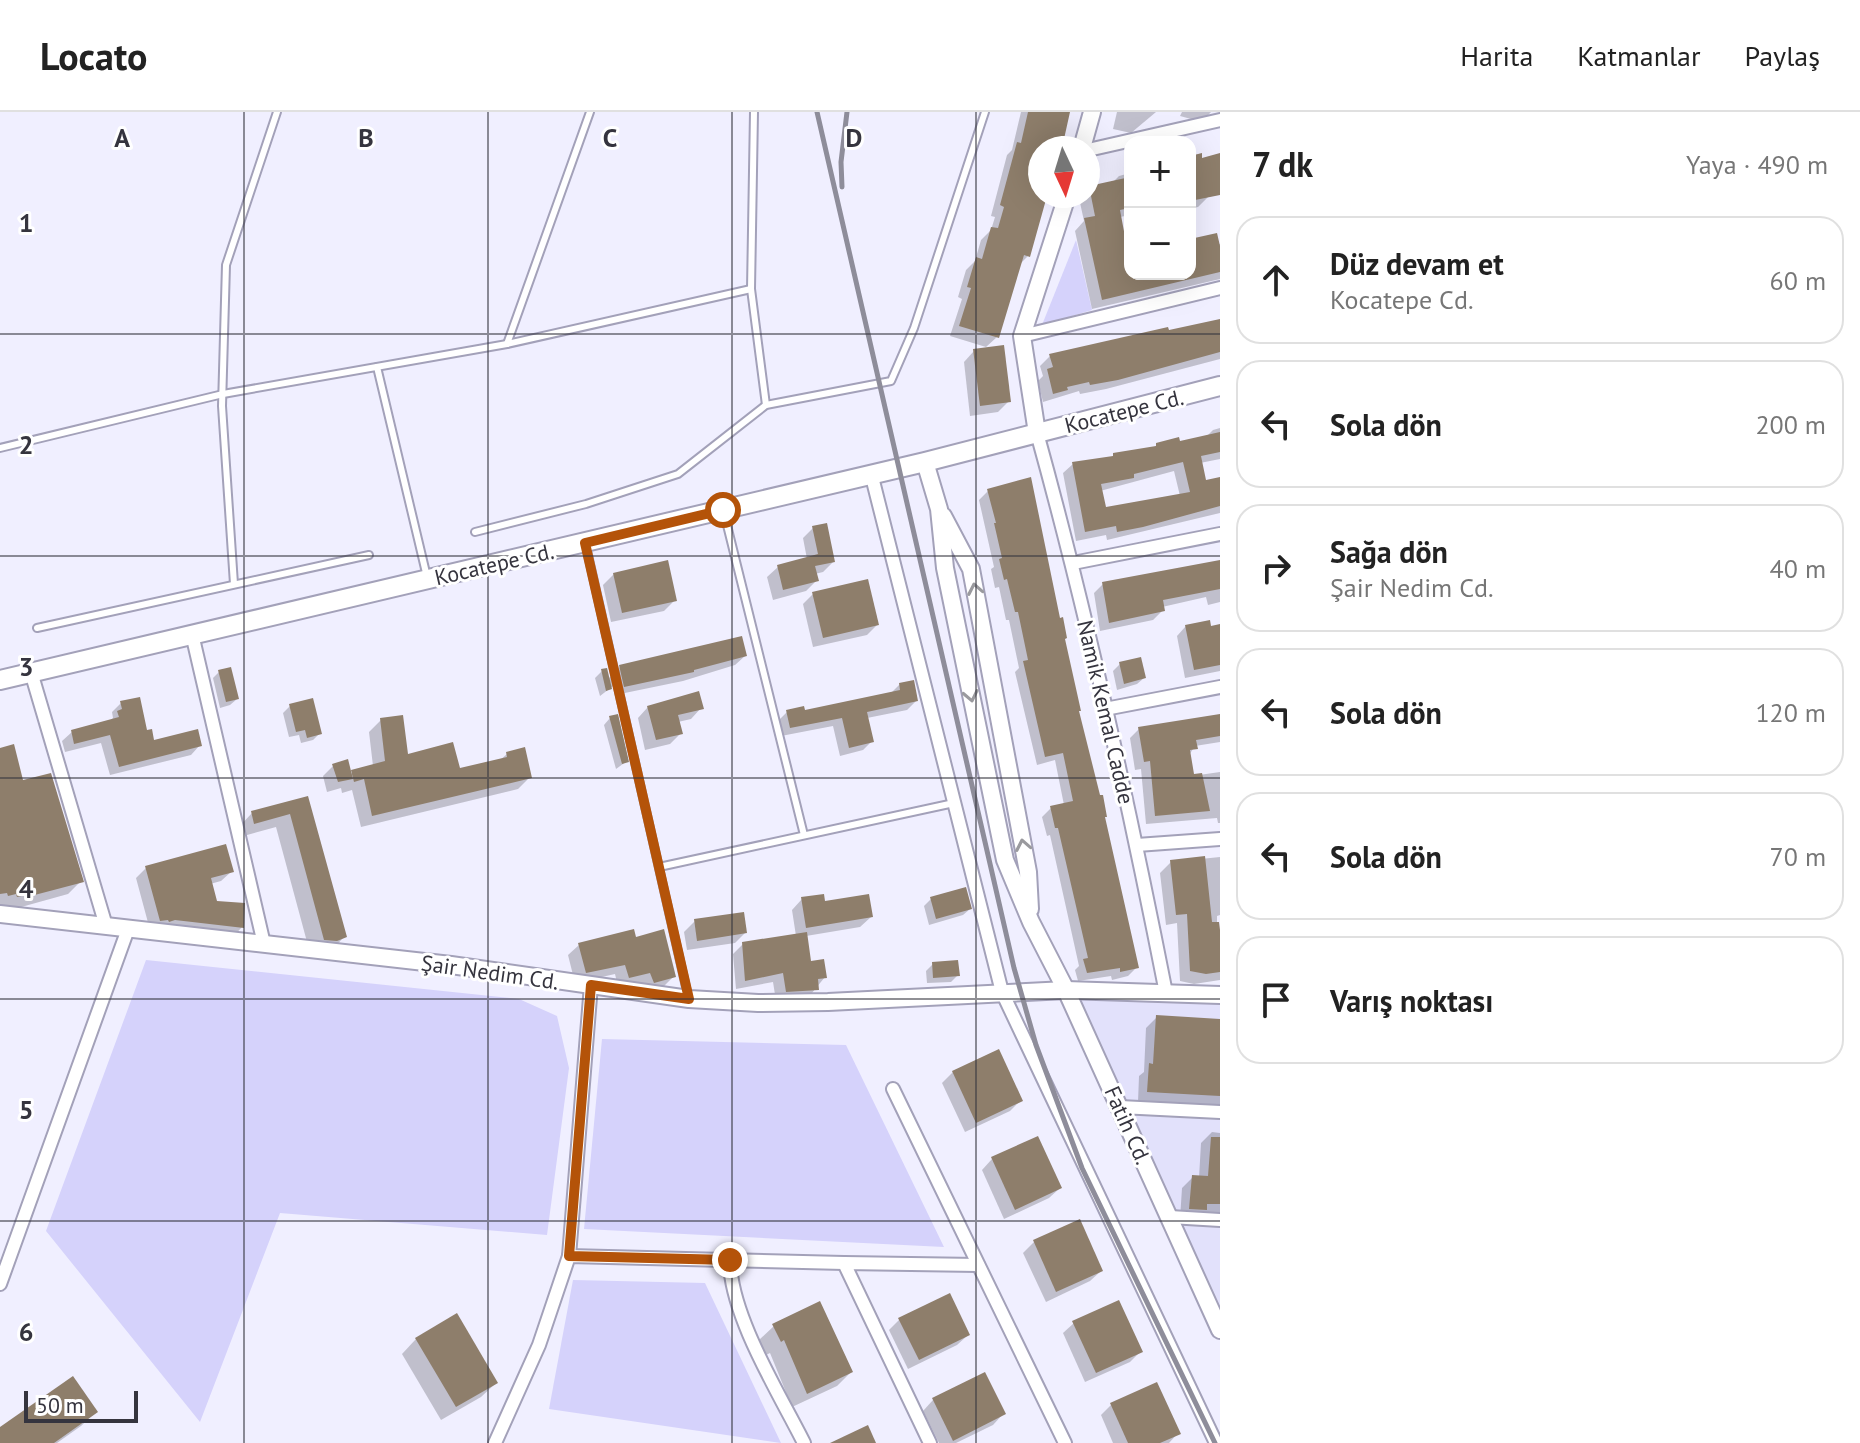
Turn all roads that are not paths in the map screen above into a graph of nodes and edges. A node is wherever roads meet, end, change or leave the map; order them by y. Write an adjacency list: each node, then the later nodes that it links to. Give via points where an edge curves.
1 (277, 112): 16 (lane, via 226,265)
2 (590, 112): 13 (lane)
3 (754, 112): 11 (lane)
4 (985, 112): 17 (lane, via 914,328 891,381)
5 (1092, 112): 7 (street)
6 (1220, 120): 8 (street)
7 (1085, 136)
8 (1100, 147)
9 (1063, 208): 12 (street)
10 (1220, 288): 12 (street)
11 (751, 289): 13 (lane); 17 (lane)
12 (1022, 336): 18 (street)
13 (507, 344): 14 (lane)
14 (377, 367): 16 (lane); 29 (lane)
15 (1220, 386): 18 (main road, Kocatepe Cd.)
16 (223, 394): 19 (lane); 30 (lane)
17 (766, 405): 24 (lane, via 678,474)
18 (1037, 433): 20 (main road, Kocatepe Cd.); 28 (street, Namik Kemal Cadde)
19 (0, 448)
20 (925, 462): 21 (main road, Kocatepe Cd.); 22 (street, Fatih Cd.)
21 (871, 473): 23 (main road, Kocatepe Cd.); 37 (street)
22 (939, 509): 43 (street, Fatih Cd., one-way to 43, via 945,568 1005,860); 43 (street, Fatih Cd., one-way to 22, via 1028,872 971,569)
23 (723, 510): 26 (main road, Kocatepe Cd.); 38 (lane)
24 (475, 532)
25 (1220, 534): 28 (street)
26 (585, 543): 29 (main road, Kocatepe Cd.); 41 (lane)
27 (369, 555): 30 (lane)
28 (1073, 563): 36 (street, Namik Kemal Cadde)
29 (428, 580): 32 (main road, Kocatepe Cd.)
30 (234, 584): 31 (lane)
31 (37, 628)
32 (192, 634): 33 (main road, Kocatepe Cd.); 46 (street)
33 (31, 672): 34 (main road, Kocatepe Cd.); 44 (street)
34 (0, 680)
35 (1220, 687): 36 (street)
36 (1105, 709): 40 (street, Namik Kemal Cadde)
37 (954, 803): 38 (lane); 49 (street)
38 (804, 835): 41 (lane)
39 (1220, 839): 40 (street)
40 (1137, 845): 50 (street, Namik Kemal Cadde)
41 (659, 867): 52 (lane)
42 (0, 914): 44 (street, Şair Nedim Cd.)
43 (1031, 922): 48 (street, Fatih Cd.)
44 (106, 926): 45 (street, Şair Nedim Cd.)
45 (128, 929): 46 (street, Şair Nedim Cd.); 62 (street)
46 (264, 944): 47 (street, Şair Nedim Cd.)
47 (591, 985): 52 (street, Şair Nedim Cd.); 58 (street)
48 (1066, 990): 49 (street, Şair Nedim Cd.); 50 (street, Şair Nedim Cd.); 54 (street, Fatih Cd.)
49 (1002, 992): 52 (street, Şair Nedim Cd., via 814,1002); 68 (street)
50 (1166, 993): 51 (street, Şair Nedim Cd.)
51 (1220, 995)
52 (689, 999)
53 (893, 1089): 61 (street)
54 (1120, 1107): 55 (street); 56 (street, Fatih Cd.)
55 (1220, 1112)
56 (1170, 1217): 57 (street); 63 (street, Fatih Cd.)
57 (1220, 1220)
58 (569, 1256): 59 (street); 64 (street, via 539,1345)
59 (730, 1260): 60 (street); 65 (street, via 740,1313)
60 (844, 1263): 61 (street); 66 (street)
61 (978, 1265): 67 (street)
62 (0, 1284)
63 (1220, 1330)
64 (495, 1443)
65 (804, 1443)
66 (930, 1443)
67 (1065, 1443)
68 (1216, 1443)

